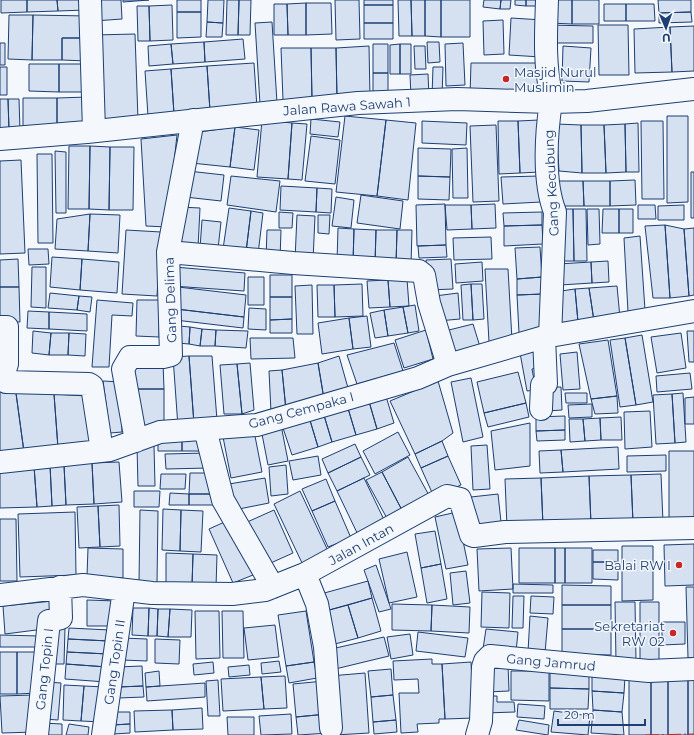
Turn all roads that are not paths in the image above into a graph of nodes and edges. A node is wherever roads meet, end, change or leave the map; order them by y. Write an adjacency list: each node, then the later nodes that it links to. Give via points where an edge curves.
1 (90, 0): 6 (street)
2 (547, 0): 4 (street, Gang Kecubung, via 544,41)
3 (694, 89): 4 (street, Jalan Rawa Sawah 1, via 587,101)
4 (551, 98): 5 (street, Jalan Rawa Sawah 1, via 358,103); 11 (street, Gang Kecubung, via 547,128 549,197 555,212)
5 (193, 120): 6 (street, Jalan Rawa Sawah 1); 8 (street, Gang Delima)
6 (94, 131): 7 (street, Jalan Rawa Sawah 1)
7 (0, 139)
8 (168, 252): 12 (street, via 419,271 424,275 429,303); 15 (street, Gang Delima, via 171,355 130,357 123,369)
9 (694, 311): 11 (street, Gang Cempaka I)
10 (0, 327): 16 (street, via 7,327 7,364 2,379 6,382 92,386)
11 (547, 337): 12 (street, Gang Cempaka I); 13 (street, Gang Kecubung, via 546,384 542,385)
12 (448, 365): 14 (street, Gang Cempaka I, via 418,378 257,425)
13 (541, 410)
14 (205, 429): 15 (street, Gang Cempaka I, via 160,432); 21 (street, via 223,500)
15 (136, 441): 16 (street, Gang Cempaka I)
16 (102, 451): 17 (street, Gang Cempaka I)
17 (0, 462)
18 (694, 528): 19 (street, Jalan Intan, via 505,532 474,536 471,535 460,499 447,496)
19 (305, 574): 21 (street, Jalan Intan); 25 (street, via 317,604 325,647)
20 (60, 587): 22 (street, Jalan Intan, via 83,585); 23 (street, Jalan Intan); 26 (street, Gang Topin I, via 61,618 49,620)
21 (273, 587): 22 (street, Jalan Intan, via 232,594)
22 (124, 590): 27 (street, Gang Topin II)
23 (0, 595)
24 (694, 669): 28 (street, Gang Jamrud, via 649,671 490,656 483,667 481,721)
25 (331, 728)
26 (37, 735)
27 (103, 735)
28 (477, 735)

